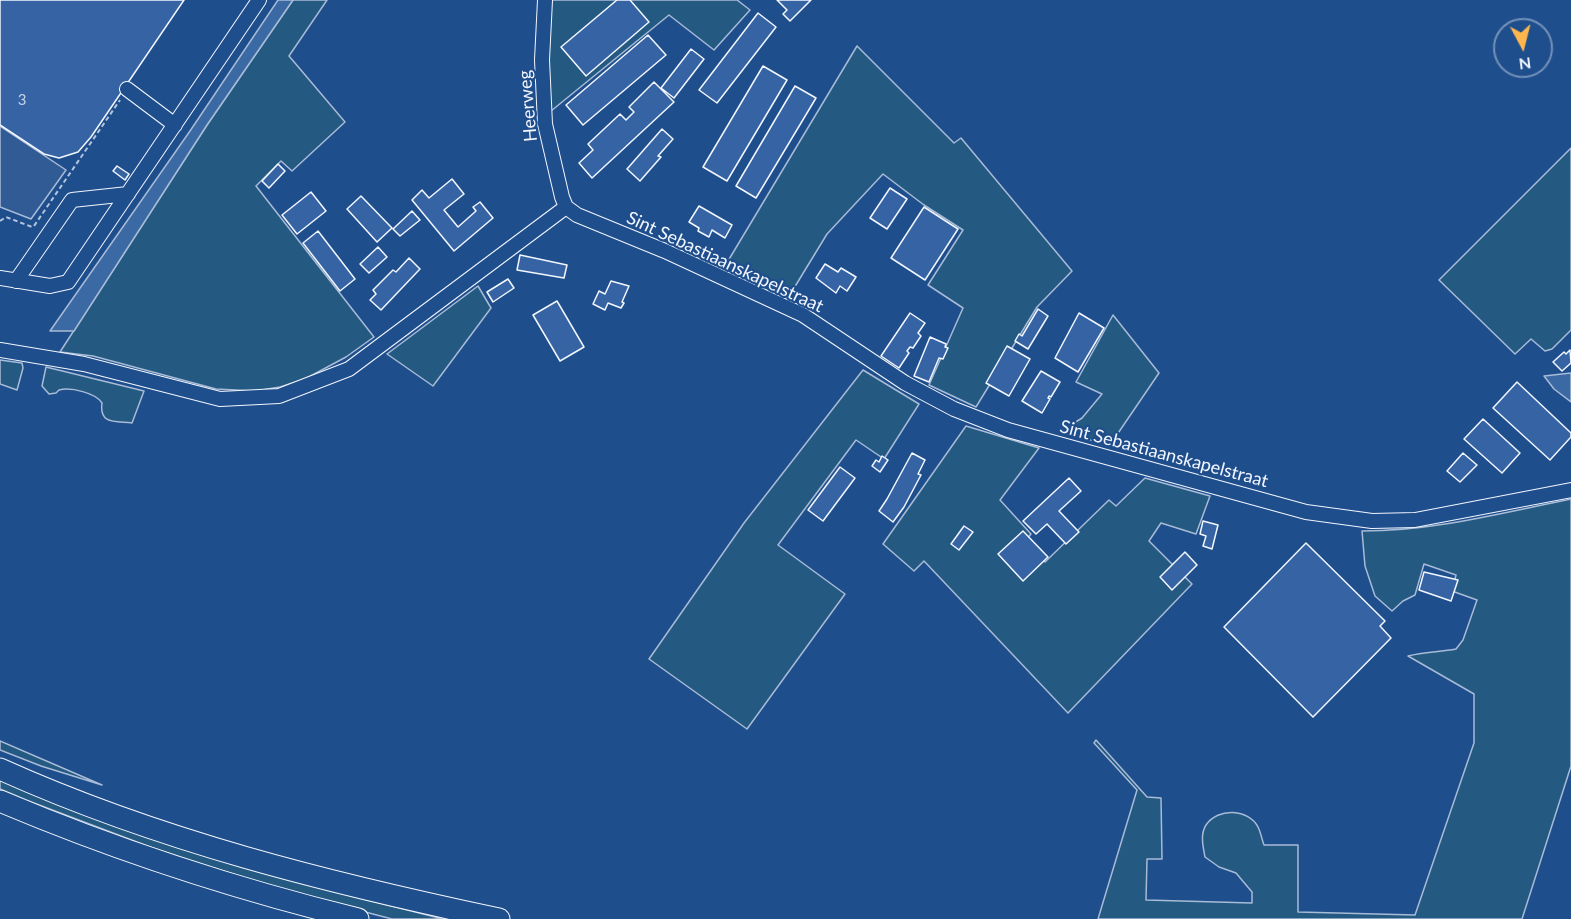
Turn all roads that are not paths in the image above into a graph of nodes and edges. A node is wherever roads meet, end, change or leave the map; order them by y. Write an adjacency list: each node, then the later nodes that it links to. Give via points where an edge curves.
1 (259, 0): 4 (street)
2 (546, 0): 6 (street, Heerweg, via 542,60 545,124)
3 (127, 89): 4 (street)
4 (176, 125): 5 (street)
5 (128, 194): 8 (street, via 72,200); 8 (street, via 68,282 50,286)
6 (566, 207): 9 (street, via 348,369 279,396 220,399 84,364); 10 (street, Sint Sebastiaanskapelstraat, via 803,315 905,383 954,409 1008,430 1306,512 1372,521 1415,520)
7 (0, 278): 8 (street)
8 (16, 281)
9 (0, 350)
10 (1571, 490)
11 (0, 769): 14 (highway, via 235,856 380,894)
12 (0, 801): 13 (highway, via 152,859)
13 (358, 919)
14 (499, 919)

